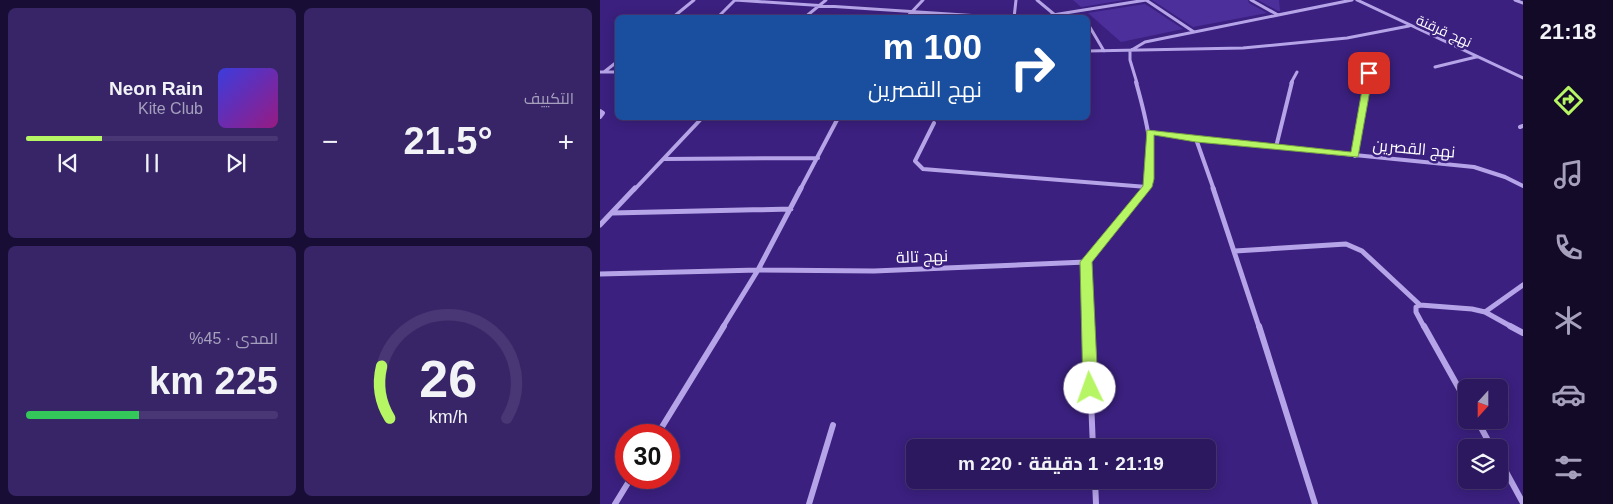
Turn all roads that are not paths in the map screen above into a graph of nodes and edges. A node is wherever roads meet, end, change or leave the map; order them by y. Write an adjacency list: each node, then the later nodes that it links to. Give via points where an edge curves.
1 (694, 0): 15 (street)
2 (735, 0): 12 (street); 16 (street)
3 (826, 0): 12 (street)
4 (923, 0): 13 (street)
5 (1016, 0): 20 (street)
6 (1037, 0): 21 (street)
7 (1251, 0): 23 (street)
8 (1352, 0): 23 (street)
9 (1357, 0): 24 (street, نهج قرقنة)
10 (1516, 0): 11 (street)
11 (1523, 3)
12 (820, 5): 13 (street); 17 (street)
13 (912, 11): 18 (street); 19 (street)
14 (1073, 12): 21 (street); 22 (street); 26 (street, via 1146,0)
15 (676, 15)
16 (720, 15)
17 (808, 15)
18 (909, 15)
19 (969, 15)
20 (1013, 15)
21 (1054, 15)
22 (1076, 15)
23 (1279, 15): 26 (street)
24 (1409, 26): 29 (street, via 1348,38 1243,48); 30 (street, نهج قرقنة)
25 (1090, 27): 27 (street)
26 (1194, 32): 29 (street, via 1145,42)
27 (1104, 50): 28 (street); 29 (street)
28 (1090, 51)
29 (1130, 51): 43 (street)
30 (1476, 56): 32 (street); 37 (street, نهج قرقنة)
31 (615, 63): 33 (street)
32 (1435, 67)
33 (602, 72): 34 (street)
34 (615, 72)
35 (1297, 72): 45 (street, via 1291,84)
36 (1369, 73): 46 (street)
37 (1523, 78)
38 (600, 111): 39 (street, via 603,113)
39 (600, 117)
40 (700, 120): 48 (street)
41 (837, 120): 47 (street)
42 (934, 123): 50 (street, via 915,161 923,169)
43 (1150, 132): 44 (street, نهج القصرين); 50 (street)
44 (1196, 139): 45 (street, نهج القصرين); 54 (street)
45 (1276, 147): 46 (street, نهج القصرين)
46 (1355, 156): 49 (street, نهج القصرين, via 1474,167)
47 (818, 158): 48 (street); 51 (street)
48 (664, 159): 52 (street)
49 (1523, 186)
50 (1147, 187): 55 (street)
51 (791, 209): 52 (street); 56 (street)
52 (612, 213): 53 (street)
53 (600, 225)
54 (1235, 251): 59 (street, via 1346,244 1362,251); 73 (street)
55 (1086, 262): 56 (street, نهج تالة, via 874,271); 65 (street)
56 (758, 270): 57 (street, نهج تالة); 63 (street)
57 (600, 274)
58 (1523, 285): 60 (street)
59 (1420, 305): 60 (street); 62 (street, via 1416,312)
60 (1485, 312): 61 (street)
61 (1523, 333)
62 (1458, 387)
63 (664, 424)
64 (833, 425): 71 (street)
65 (1093, 439)
66 (1508, 476): 69 (street)
67 (624, 489): 70 (street)
68 (1095, 489): 72 (street)
69 (1523, 503)
70 (614, 504)
71 (809, 504)
72 (1096, 504)
73 (1315, 504)

